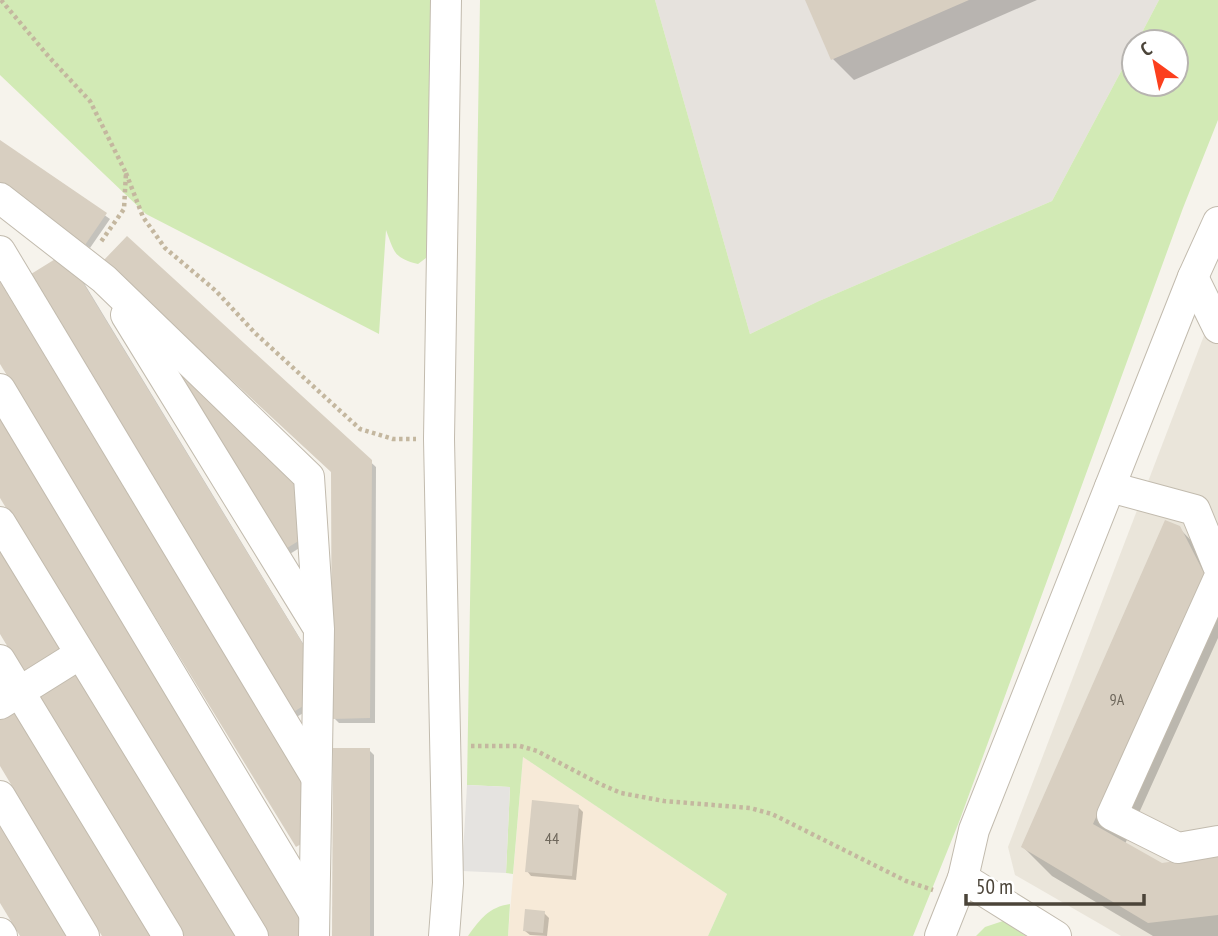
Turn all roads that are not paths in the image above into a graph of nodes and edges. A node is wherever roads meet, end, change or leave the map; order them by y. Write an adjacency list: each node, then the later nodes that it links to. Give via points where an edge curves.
1 (446, 0): 25 (street, via 439,439 448,883)
2 (0, 198): 5 (street)
3 (1218, 222): 6 (street)
4 (0, 251): 17 (street)
5 (94, 271): 13 (street); 13 (street, via 309,477)
6 (1193, 277): 7 (street); 9 (street)
7 (1218, 328)
8 (0, 389): 21 (street)
9 (1110, 487): 11 (street, via 1195,510); 20 (street, via 974,831)
10 (0, 522): 14 (street)
11 (1218, 566)
12 (1218, 580): 19 (street, via 1112,815 1178,848)
13 (319, 629): 17 (street)
14 (80, 654): 16 (street); 24 (street)
15 (0, 660): 16 (street)
16 (10, 698): 23 (street)
17 (316, 777): 21 (street)
18 (0, 796): 22 (street)
19 (1218, 841)
20 (963, 878): 26 (street); 27 (street)
21 (314, 925)
22 (84, 936)
23 (168, 936)
24 (253, 936)
25 (444, 936)
26 (940, 936)
27 (1056, 936)

